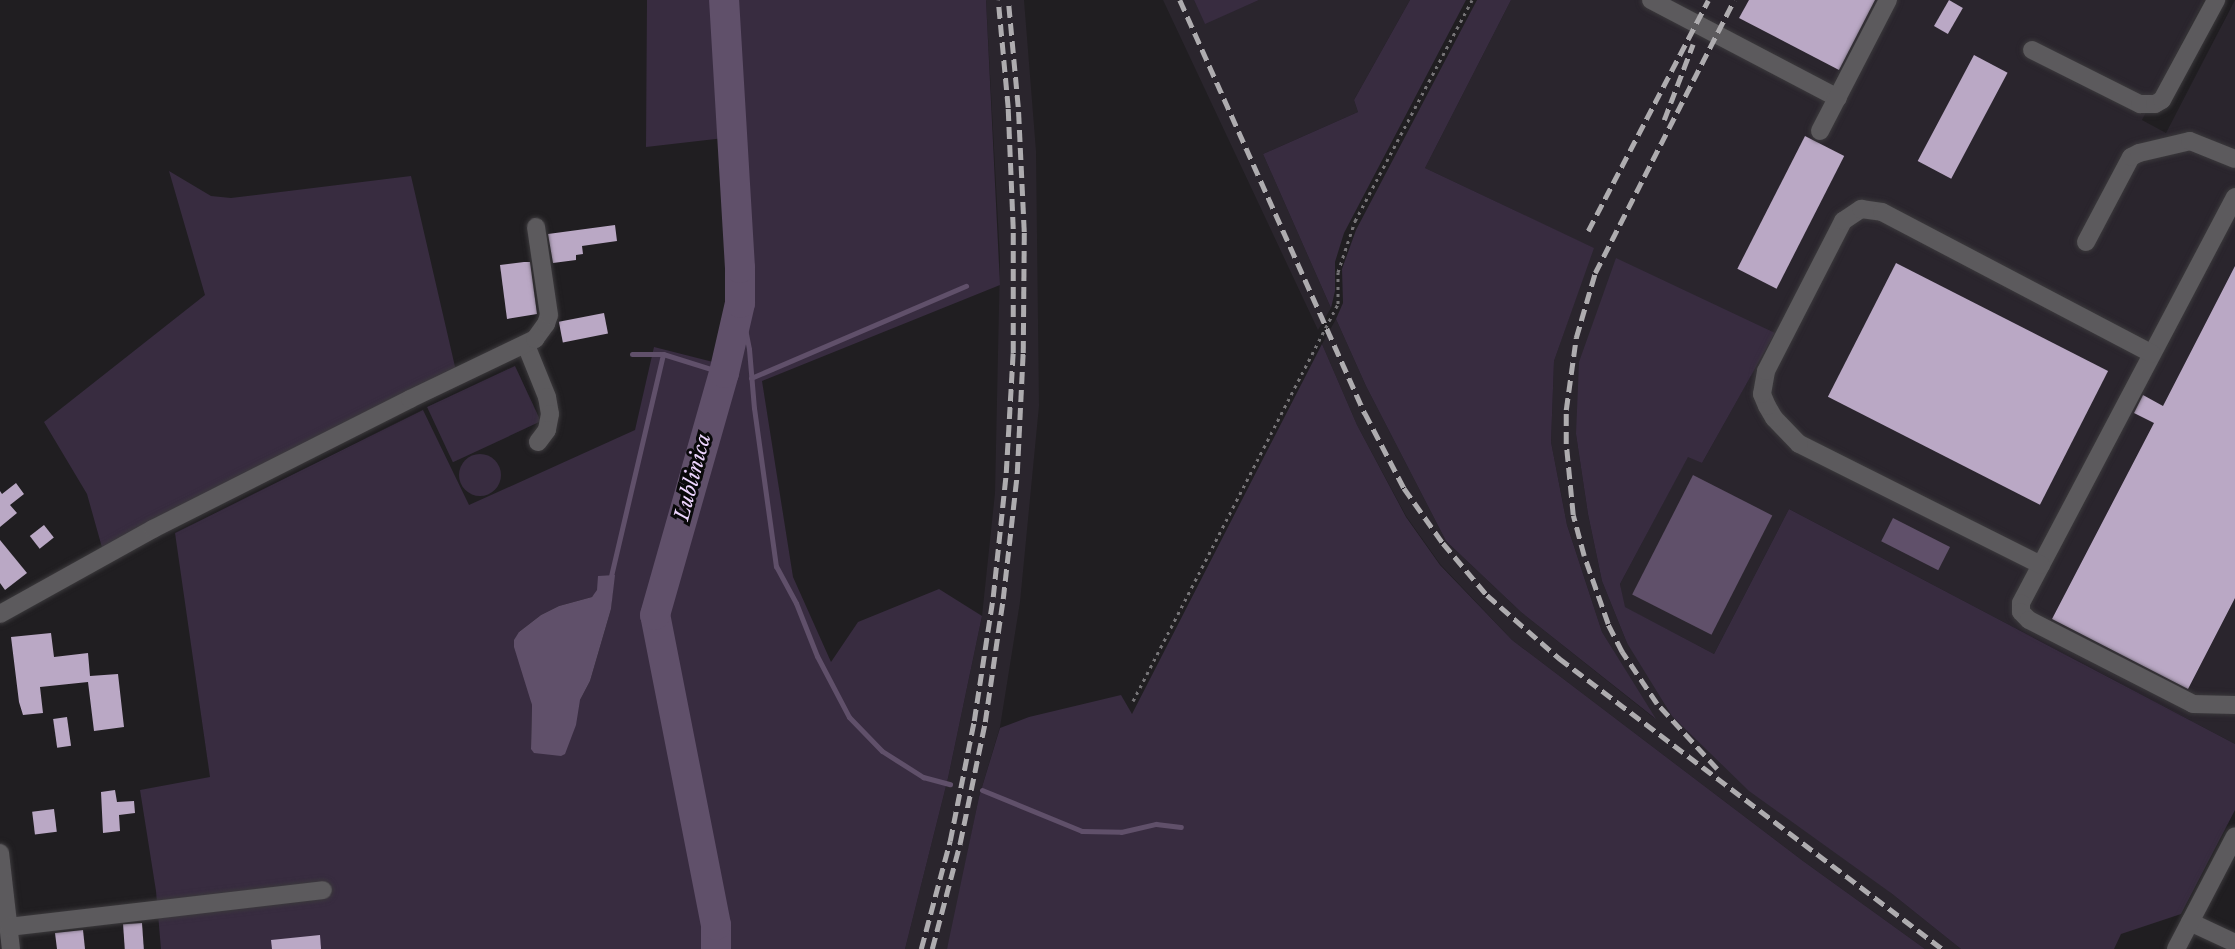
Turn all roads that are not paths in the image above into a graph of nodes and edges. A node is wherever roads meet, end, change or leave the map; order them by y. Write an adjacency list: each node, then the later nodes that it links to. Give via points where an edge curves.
1 (1651, 0): 5 (street)
2 (1888, 0): 5 (street)
3 (2216, 0): 4 (street, via 2162,100 2155,104 2140,104)
4 (2032, 50)
5 (1838, 98): 6 (street)
6 (1820, 131)
7 (2235, 159): 10 (street, via 2190,141 2139,153 2132,158)
8 (2235, 197): 12 (street)
9 (536, 227): 11 (street, via 549,315 541,333)
10 (2086, 242)
11 (526, 345): 13 (street, via 550,414 547,430); 15 (street, via 153,529)
12 (2152, 354): 14 (street); 14 (street, via 1882,212 1861,209 1843,221 1766,371 1762,394 1774,418 1799,444)
13 (538, 442)
14 (2041, 565): 16 (street, via 2021,603 2021,612 2029,620 2193,704)
15 (0, 614)
16 (2235, 705)
17 (2235, 836): 20 (street)
18 (0, 853): 21 (street)
19 (323, 890): 21 (street)
20 (2190, 922): 22 (street); 24 (street)
21 (9, 927): 23 (street)
22 (2235, 943)
23 (11, 949)
24 (2176, 949)

